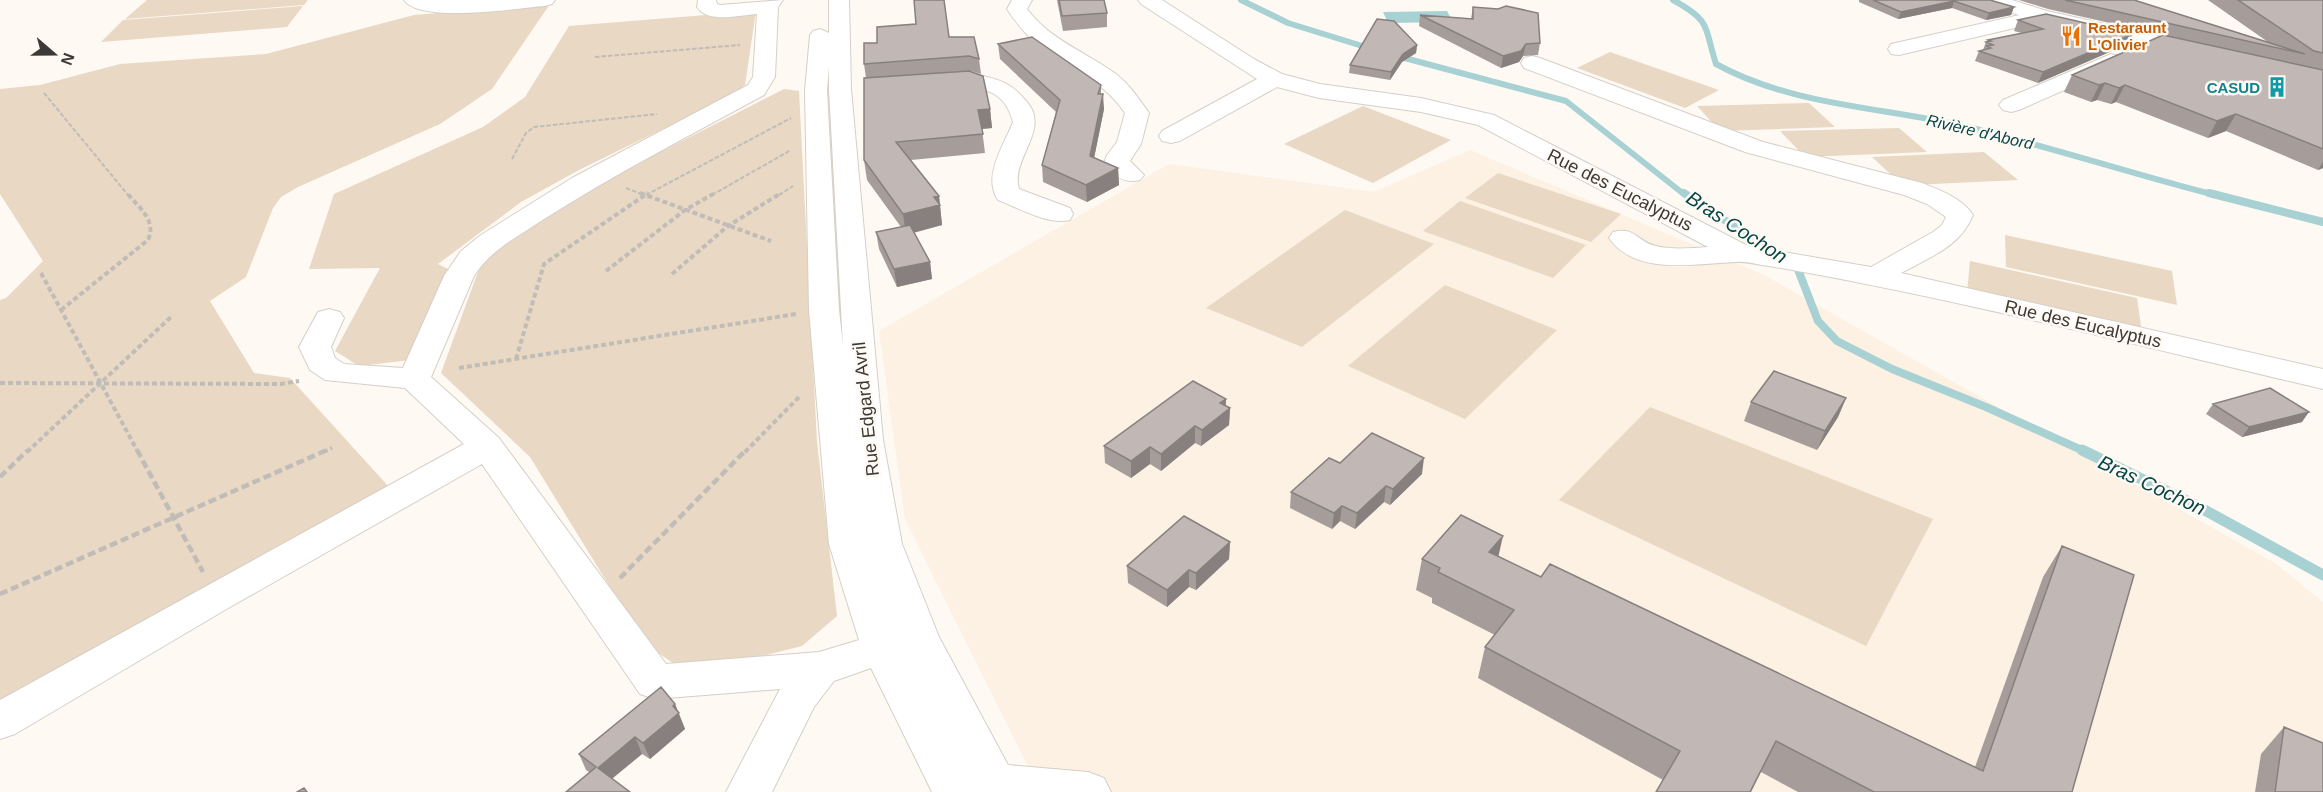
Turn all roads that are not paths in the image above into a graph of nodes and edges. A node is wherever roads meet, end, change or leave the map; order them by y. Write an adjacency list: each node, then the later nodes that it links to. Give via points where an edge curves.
1 (414, 0): 2 (street, via 422,5 448,7)
2 (545, 0)
3 (822, 0): 17 (street, Rue Edgard Avril)
4 (839, 0): 17 (street, Rue Edgard Avril)
5 (1022, 0): 20 (street, via 1017,9 1032,29 1113,80 1128,95 1137,113 1129,144 1117,163)
6 (1148, 0): 15 (street, Rue des Eucalyptus)
7 (1991, 0): 10 (street)
8 (707, 1): 9 (street, via 707,7 719,11)
9 (770, 3): 26 (street, via 764,77 756,90 581,184 471,257)
10 (2042, 16): 11 (street); 12 (street)
11 (2156, 41): 13 (street); 18 (street)
12 (1899, 49)
13 (2211, 54)
14 (1532, 63): 24 (street, via 1754,147 1913,189 1936,198 1960,215 1954,229 1943,237)
15 (1274, 79): 19 (street); 23 (street, Rue des Eucalyptus, via 1319,91 1454,111 1486,120)
16 (919, 83): 21 (street, via 971,80 1007,93 1022,111 1025,122 1003,179 1007,194)
17 (840, 89): 29 (street, Rue Edgard Avril, via 866,440); 29 (street, Rue Edgard Avril, via 807,316 848,544)
18 (2011, 105)
19 (1171, 136)
20 (1131, 176)
21 (1059, 214)
22 (1623, 238): 23 (street, via 1642,252 1658,255)
23 (1740, 253): 24 (street, Rue des Eucalyptus)
24 (1875, 276): 27 (street, Rue des Eucalyptus)
25 (329, 318): 26 (street, via 315,347 321,363 336,373)
26 (414, 379): 28 (street)
27 (2323, 379)
28 (487, 446): 30 (street, via 655,682); 31 (street)
29 (900, 643): 30 (street); 32 (street, Rue Edgard Avril)
30 (819, 669): 33 (street, via 798,696)
31 (0, 721)
32 (982, 789): 34 (street)
33 (749, 792)
34 (1088, 792)

